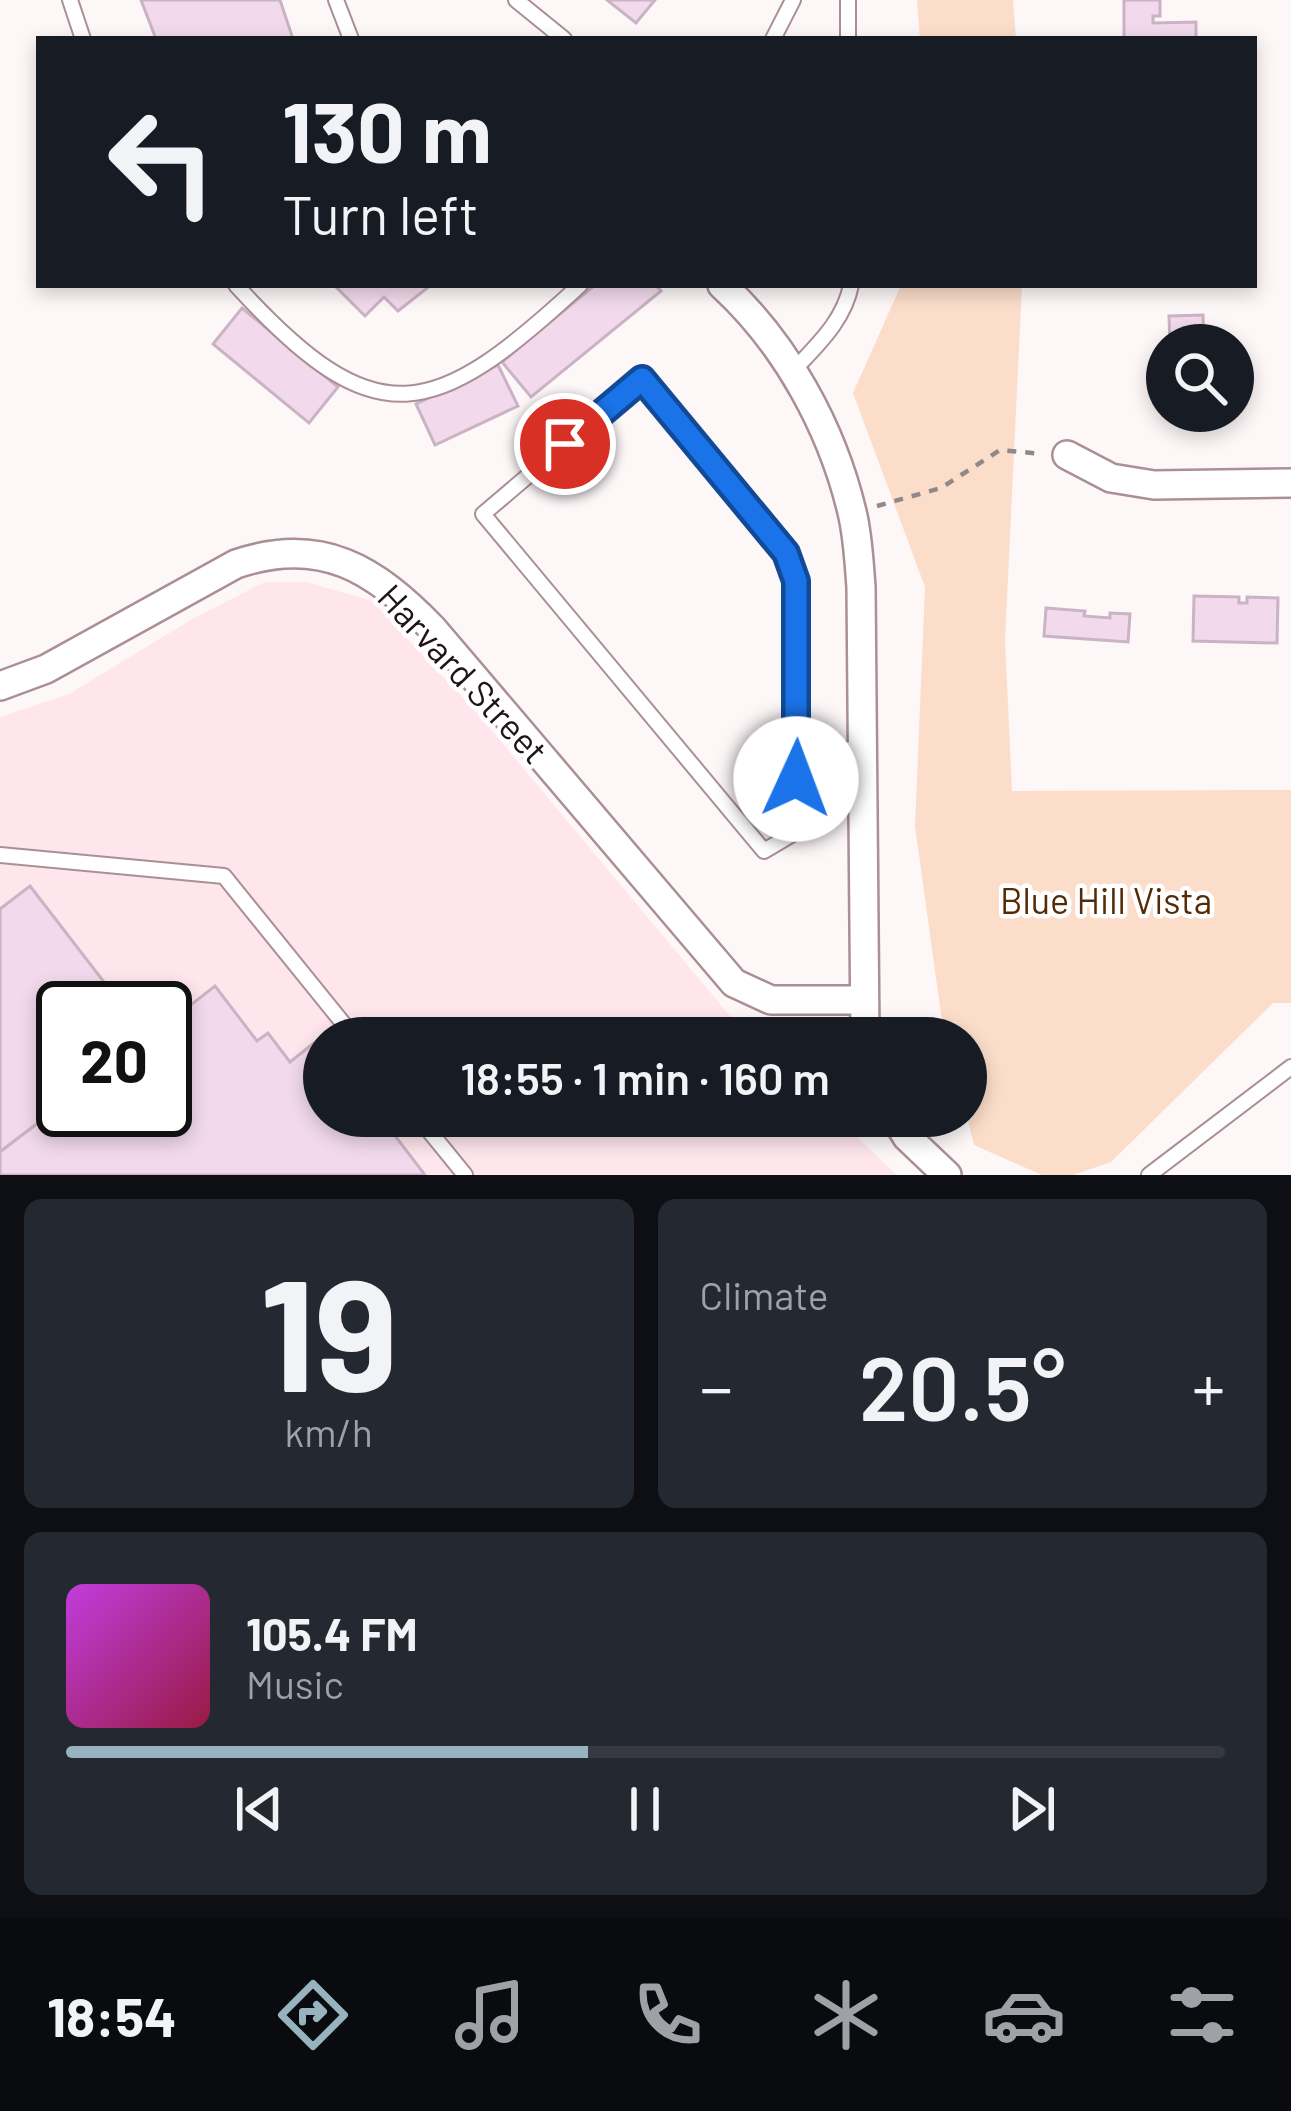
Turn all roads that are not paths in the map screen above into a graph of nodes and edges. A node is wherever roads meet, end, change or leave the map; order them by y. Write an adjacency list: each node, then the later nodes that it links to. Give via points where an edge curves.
1 (70, 0): 6 (lane)
2 (336, 0): 7 (lane)
3 (516, 0): 8 (lane)
4 (794, 0): 9 (lane)
5 (848, 0): 10 (lane)
6 (82, 36)
7 (350, 36)
8 (560, 36)
9 (775, 36)
10 (848, 36)
11 (239, 288): 12 (lane, via 310,359 366,391 396,395 454,382 532,330)
12 (577, 288)
13 (725, 288): 15 (street)
14 (850, 288): 15 (lane, via 833,328)
15 (794, 371): 19 (street, via 853,513 862,587)
16 (1067, 455): 17 (street, via 1112,478 1154,484)
17 (1291, 482)
18 (0, 686): 22 (street, Harvard Street, via 46,669 236,563 291,553 353,565 433,629 734,983 771,1000)
19 (862, 749): 20 (lane); 22 (street)
20 (798, 751): 20 (lane, via 791,835 764,850 483,514 642,379 786,553 796,581)
21 (0, 855): 23 (lane, via 224,876)
22 (862, 1000): 24 (street)
23 (338, 1017)
24 (863, 1017)
25 (1291, 1067): 30 (lane)
26 (434, 1137): 28 (lane)
27 (908, 1137): 29 (street)
28 (465, 1175)
29 (947, 1175)
30 (1149, 1175)

